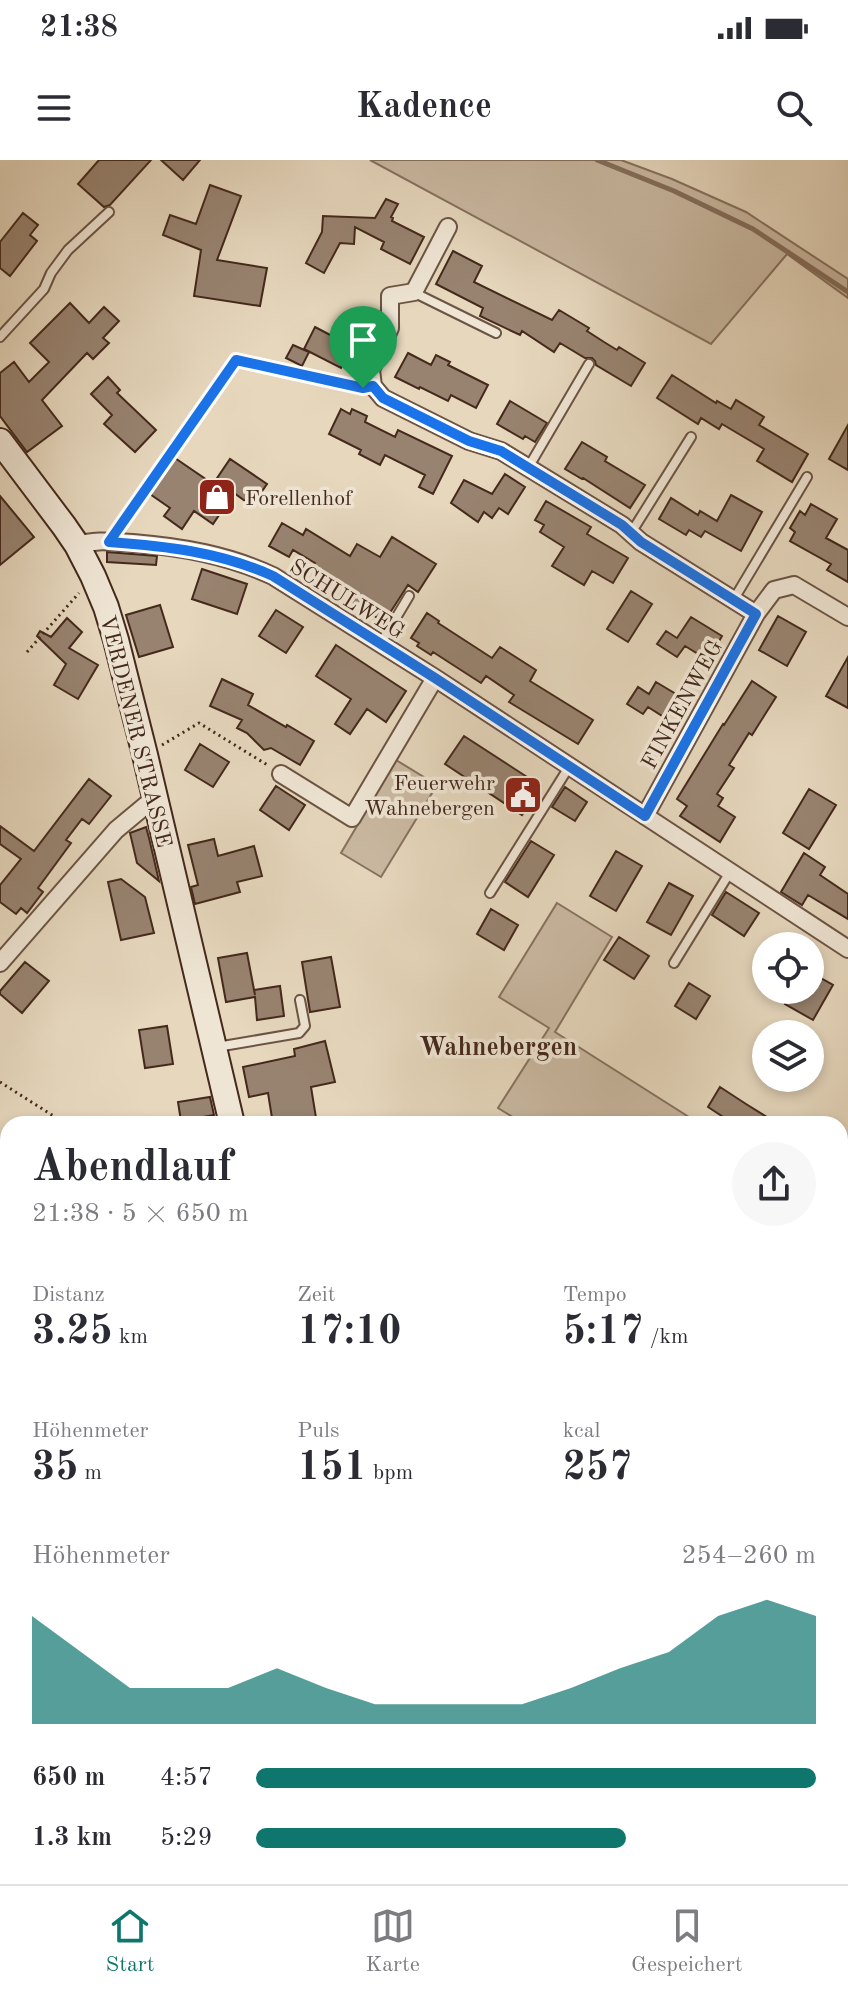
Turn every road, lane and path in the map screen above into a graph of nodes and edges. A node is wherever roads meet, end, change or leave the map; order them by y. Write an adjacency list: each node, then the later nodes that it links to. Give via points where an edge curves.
1 (109, 212): 5 (lane, via 68,250 44,289)
2 (448, 227): 3 (street)
3 (414, 292): 4 (lane); 7 (street, via 390,296 390,328 371,370)
4 (496, 333)
5 (0, 337)
6 (589, 364): 10 (lane)
7 (373, 386): 10 (street, via 383,398); 13 (path, via 236,360)
8 (691, 437): 12 (lane)
9 (0, 441): 14 (street, VERDENER STRASSE)
10 (528, 468): 12 (street)
11 (807, 477): 17 (lane)
12 (631, 533): 17 (street)
13 (109, 542): 14 (street, SCHULWEG); 20 (street, SCHULWEG, via 195,550 247,564)
14 (77, 545): 23 (street, VERDENER STRASSE, via 106,607)
15 (85, 588): 21 (path)
16 (409, 596): 20 (lane)
17 (734, 600): 18 (street)
18 (756, 614): 19 (street, FINKENWEG, via 774,590 794,585); 27 (street, FINKENWEG)
19 (848, 617)
20 (380, 644): 22 (street, SCHULWEG)
21 (27, 652)
22 (435, 678): 24 (street, SCHULWEG); 25 (street, via 352,818)
23 (145, 755): 25 (path, via 199,723); 26 (street, VERDENER STRASSE)
24 (569, 767): 27 (street, SCHULWEG); 29 (lane)
25 (281, 774)
26 (156, 803): 31 (street, via 116,830); 34 (street, VERDENER STRASSE)
27 (645, 816): 28 (street, SCHULWEG)
28 (730, 872): 30 (street, SCHULWEG); 32 (lane)
29 (490, 893)
30 (848, 949)
31 (0, 963)
32 (674, 963)
33 (300, 1000): 34 (lane, via 305,1026 299,1033)
34 (213, 1048): 37 (street, VERDENER STRASSE)
35 (0, 1082): 36 (path)
36 (53, 1116)
37 (230, 1116)

